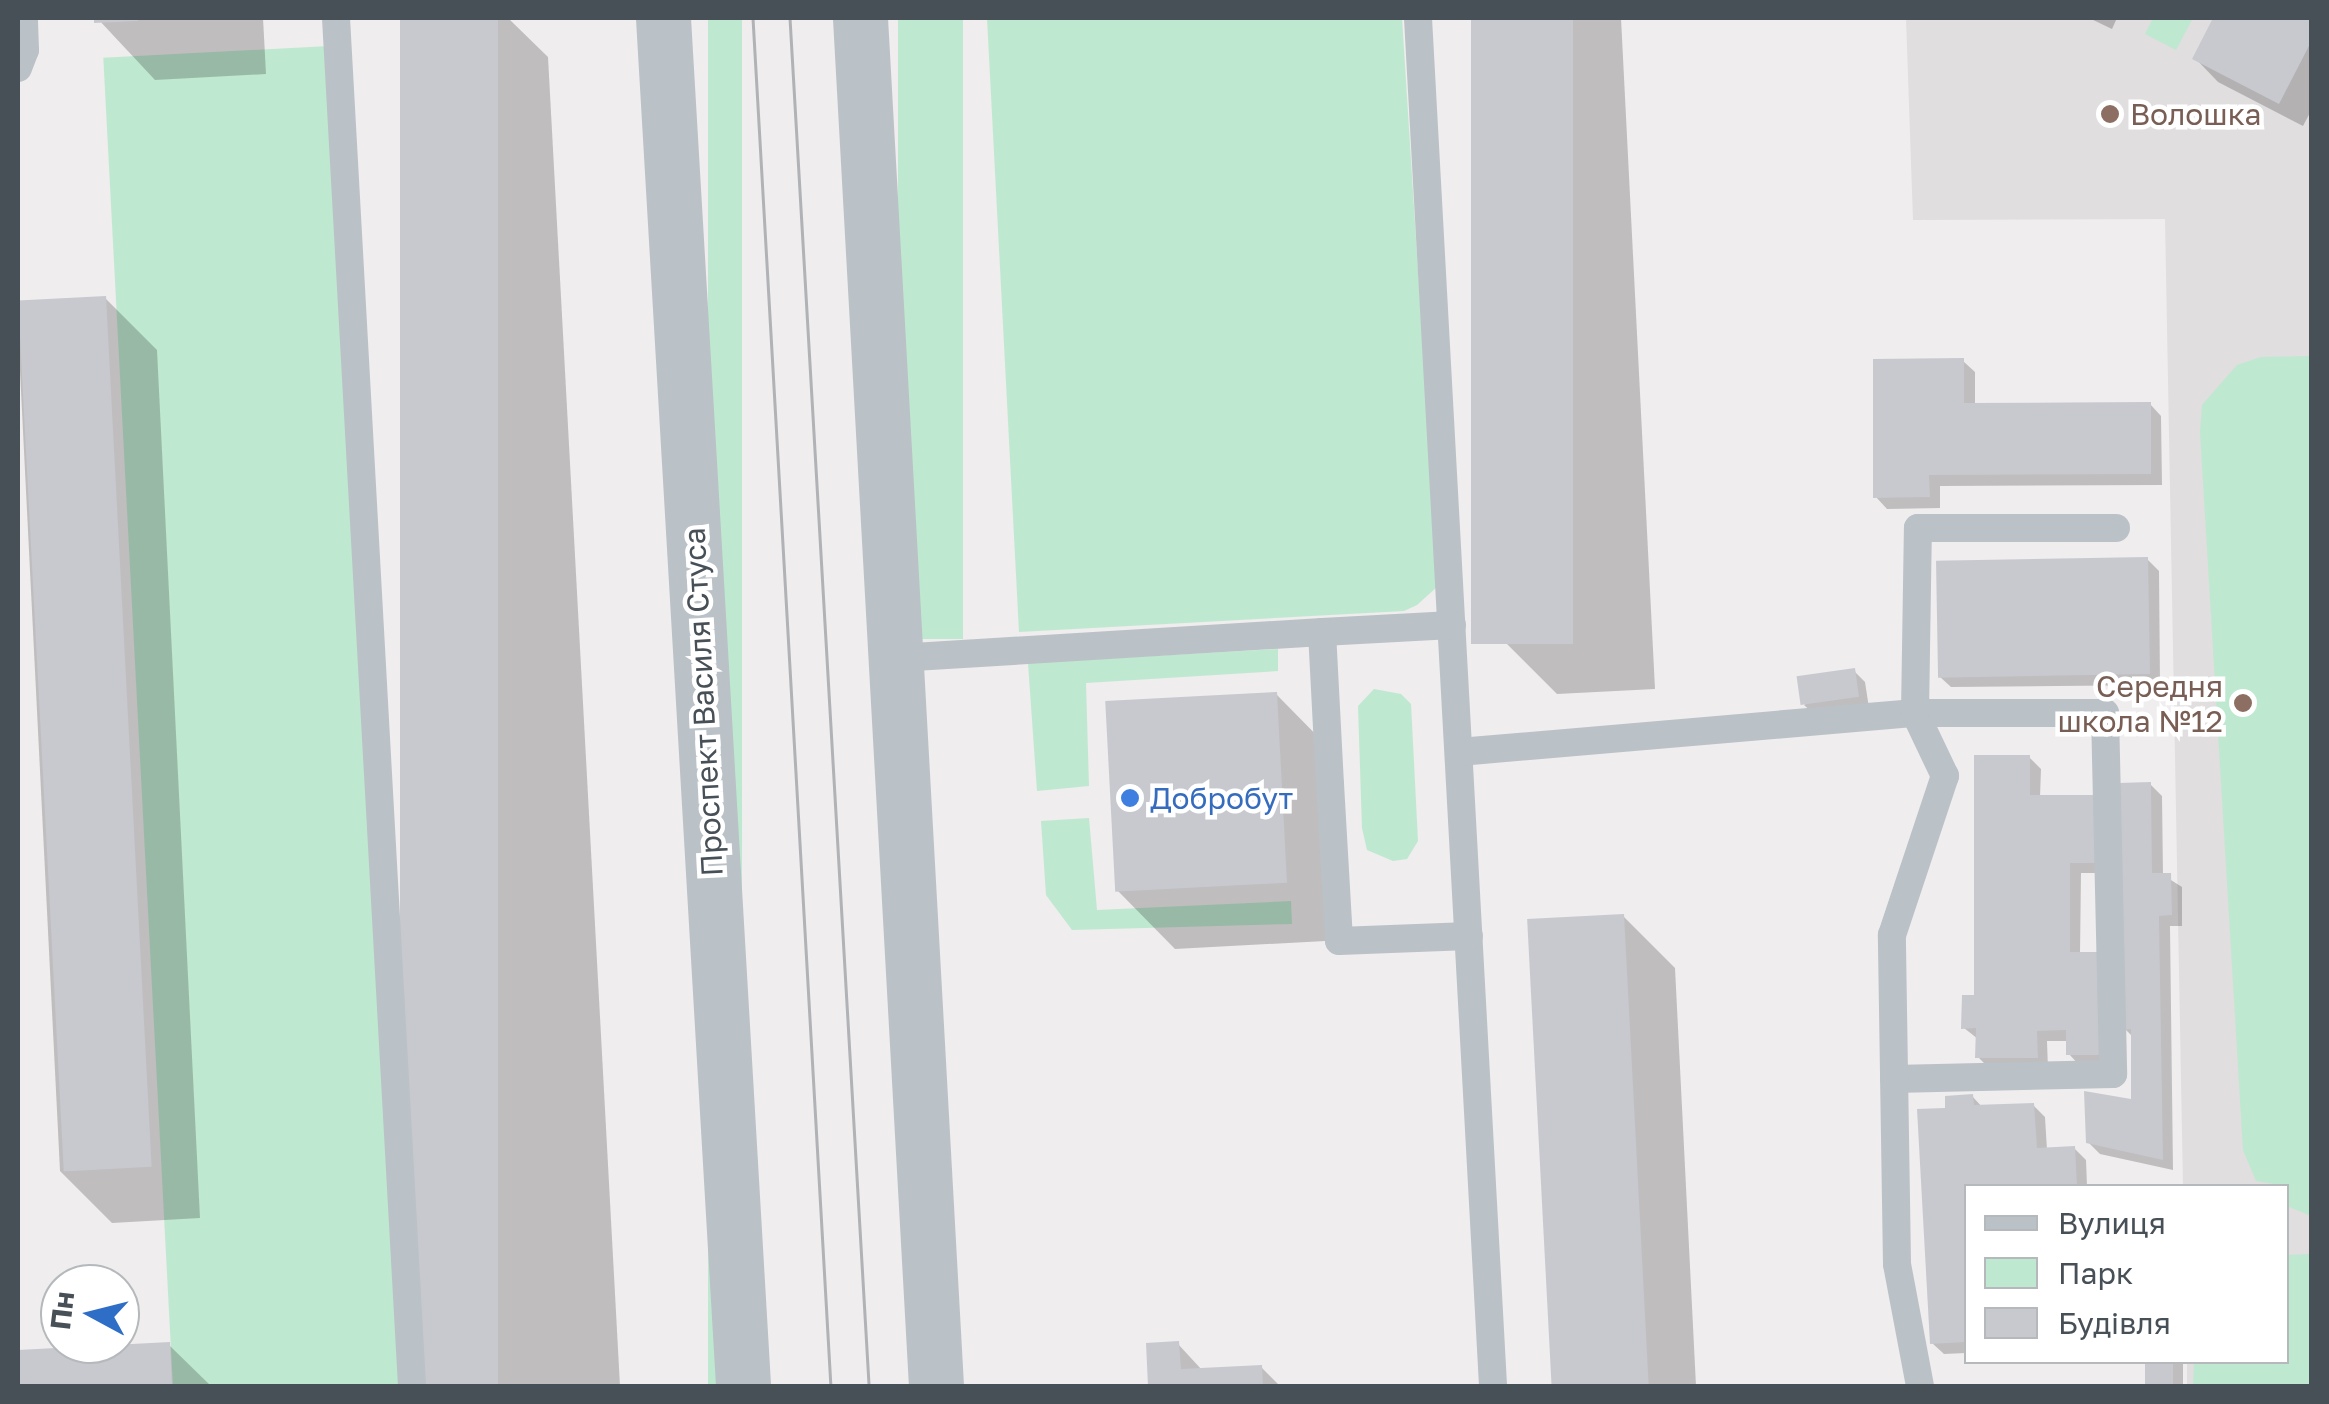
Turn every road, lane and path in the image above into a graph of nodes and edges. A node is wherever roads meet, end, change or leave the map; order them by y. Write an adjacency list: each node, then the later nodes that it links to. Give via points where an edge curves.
1 (24, 18): 6 (lane)
2 (336, 18): 15 (lane)
3 (663, 18): 16 (street, Проспект Василя Стуса)
4 (860, 18): 10 (street)
5 (1418, 18): 8 (lane)
6 (18, 68)
7 (2116, 528): 11 (lane, via 1918,528)
8 (1452, 625): 9 (lane); 12 (lane)
9 (1322, 632): 10 (lane); 13 (lane, via 1339,941)
10 (896, 658): 17 (street)
11 (1915, 713): 12 (lane); 14 (lane, via 1946,776 1892,935); 14 (lane, via 2105,713 2113,1074)
12 (1459, 752): 13 (lane)
13 (1468, 936): 18 (lane)
14 (1894, 1079): 19 (lane, via 1897,1264)
15 (412, 1386)
16 (743, 1386)
17 (936, 1386)
18 (1493, 1386)
19 (1920, 1386)

